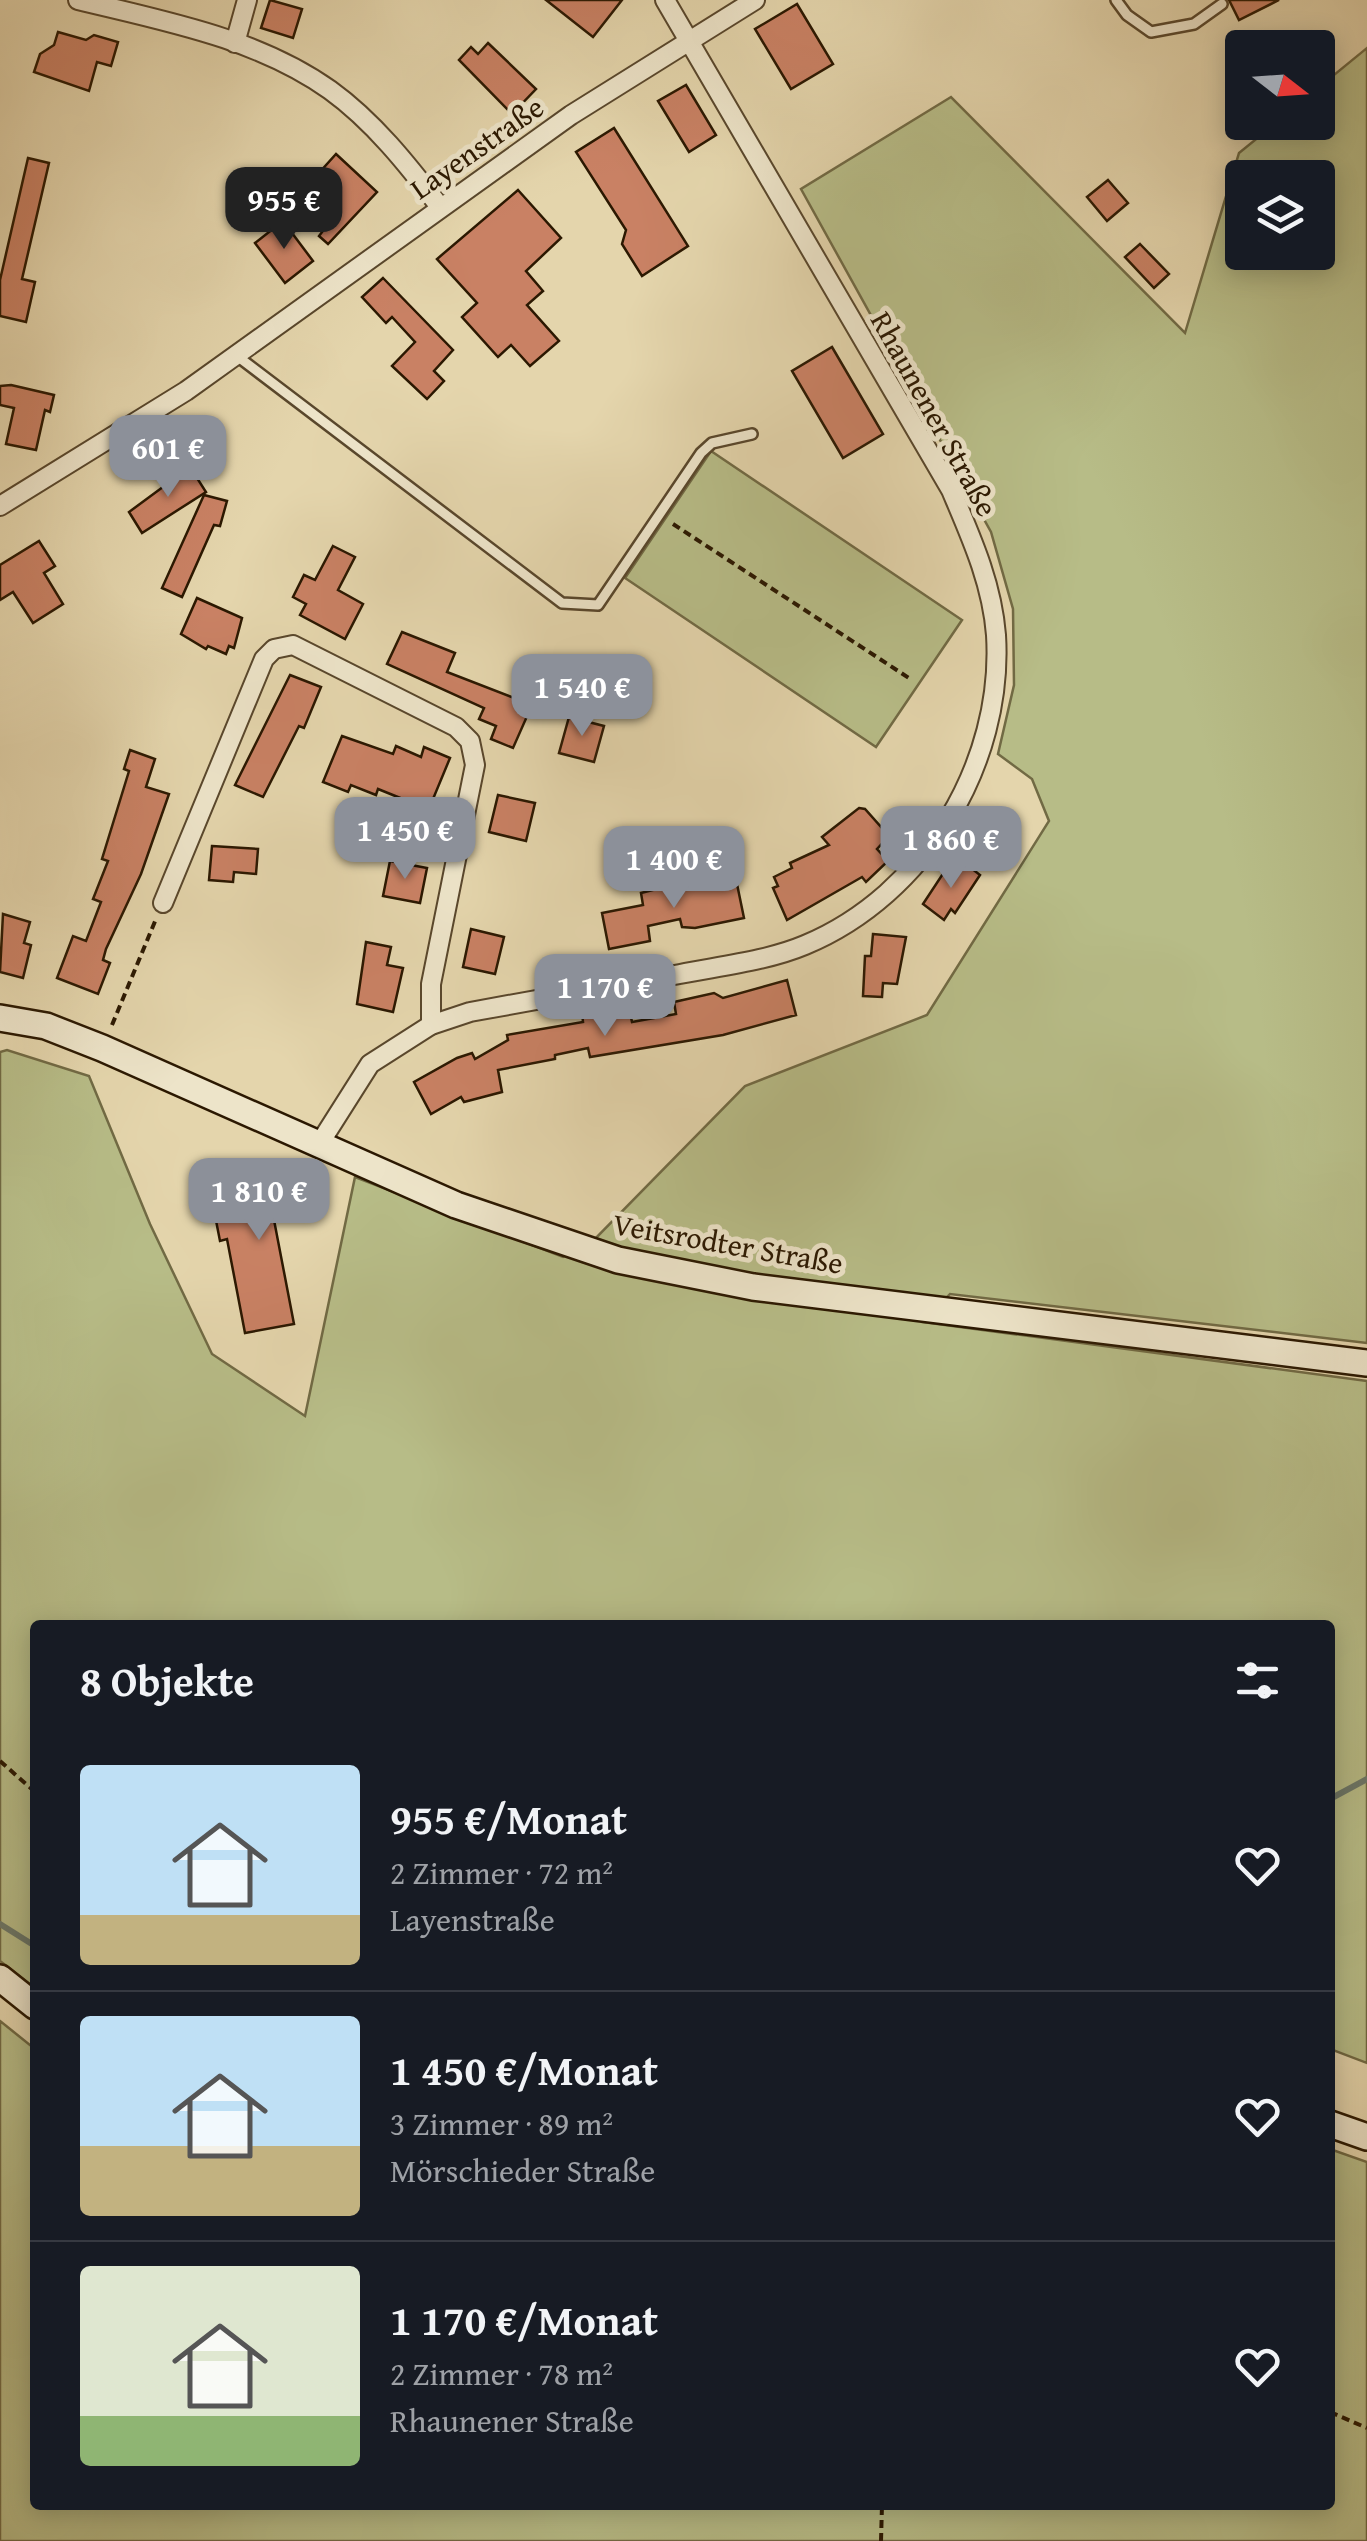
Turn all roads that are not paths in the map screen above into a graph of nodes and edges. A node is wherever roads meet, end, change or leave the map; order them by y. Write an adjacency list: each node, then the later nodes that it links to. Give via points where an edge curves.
1 (78, 0): 8 (street)
2 (247, 0): 8 (street)
3 (665, 0): 7 (street, Rhaunener Straße)
4 (755, 0): 7 (street, Layenstraße)
5 (1116, 0): 6 (lane, via 1151,32 1194,24)
6 (1222, 4)
7 (689, 38): 9 (street, Layenstraße); 15 (street, Rhaunener Straße, via 951,490 982,562 996,633 994,692 980,756 950,819 908,872 861,913 805,945)
8 (235, 43): 9 (street, via 331,91 399,153)
9 (440, 207): 10 (street, Layenstraße)
10 (237, 356): 11 (lane, via 562,603 598,605 701,453); 12 (street, Layenstraße)
11 (752, 434)
12 (0, 506)
13 (163, 903): 15 (street, via 264,659 293,645 456,727 470,741 474,764 431,984)
14 (0, 1018): 16 (street, Veitsrodter Straße, via 46,1026 102,1048)
15 (431, 1025): 16 (street, Rhaunener Straße, via 370,1064)
16 (318, 1146): 17 (street, Veitsrodter Straße, via 456,1205 618,1260 753,1287)
17 (1367, 1362)
18 (0, 1978): 19 (street)
19 (30, 2002)
20 (1335, 2126): 21 (street)
21 (1367, 2136)

